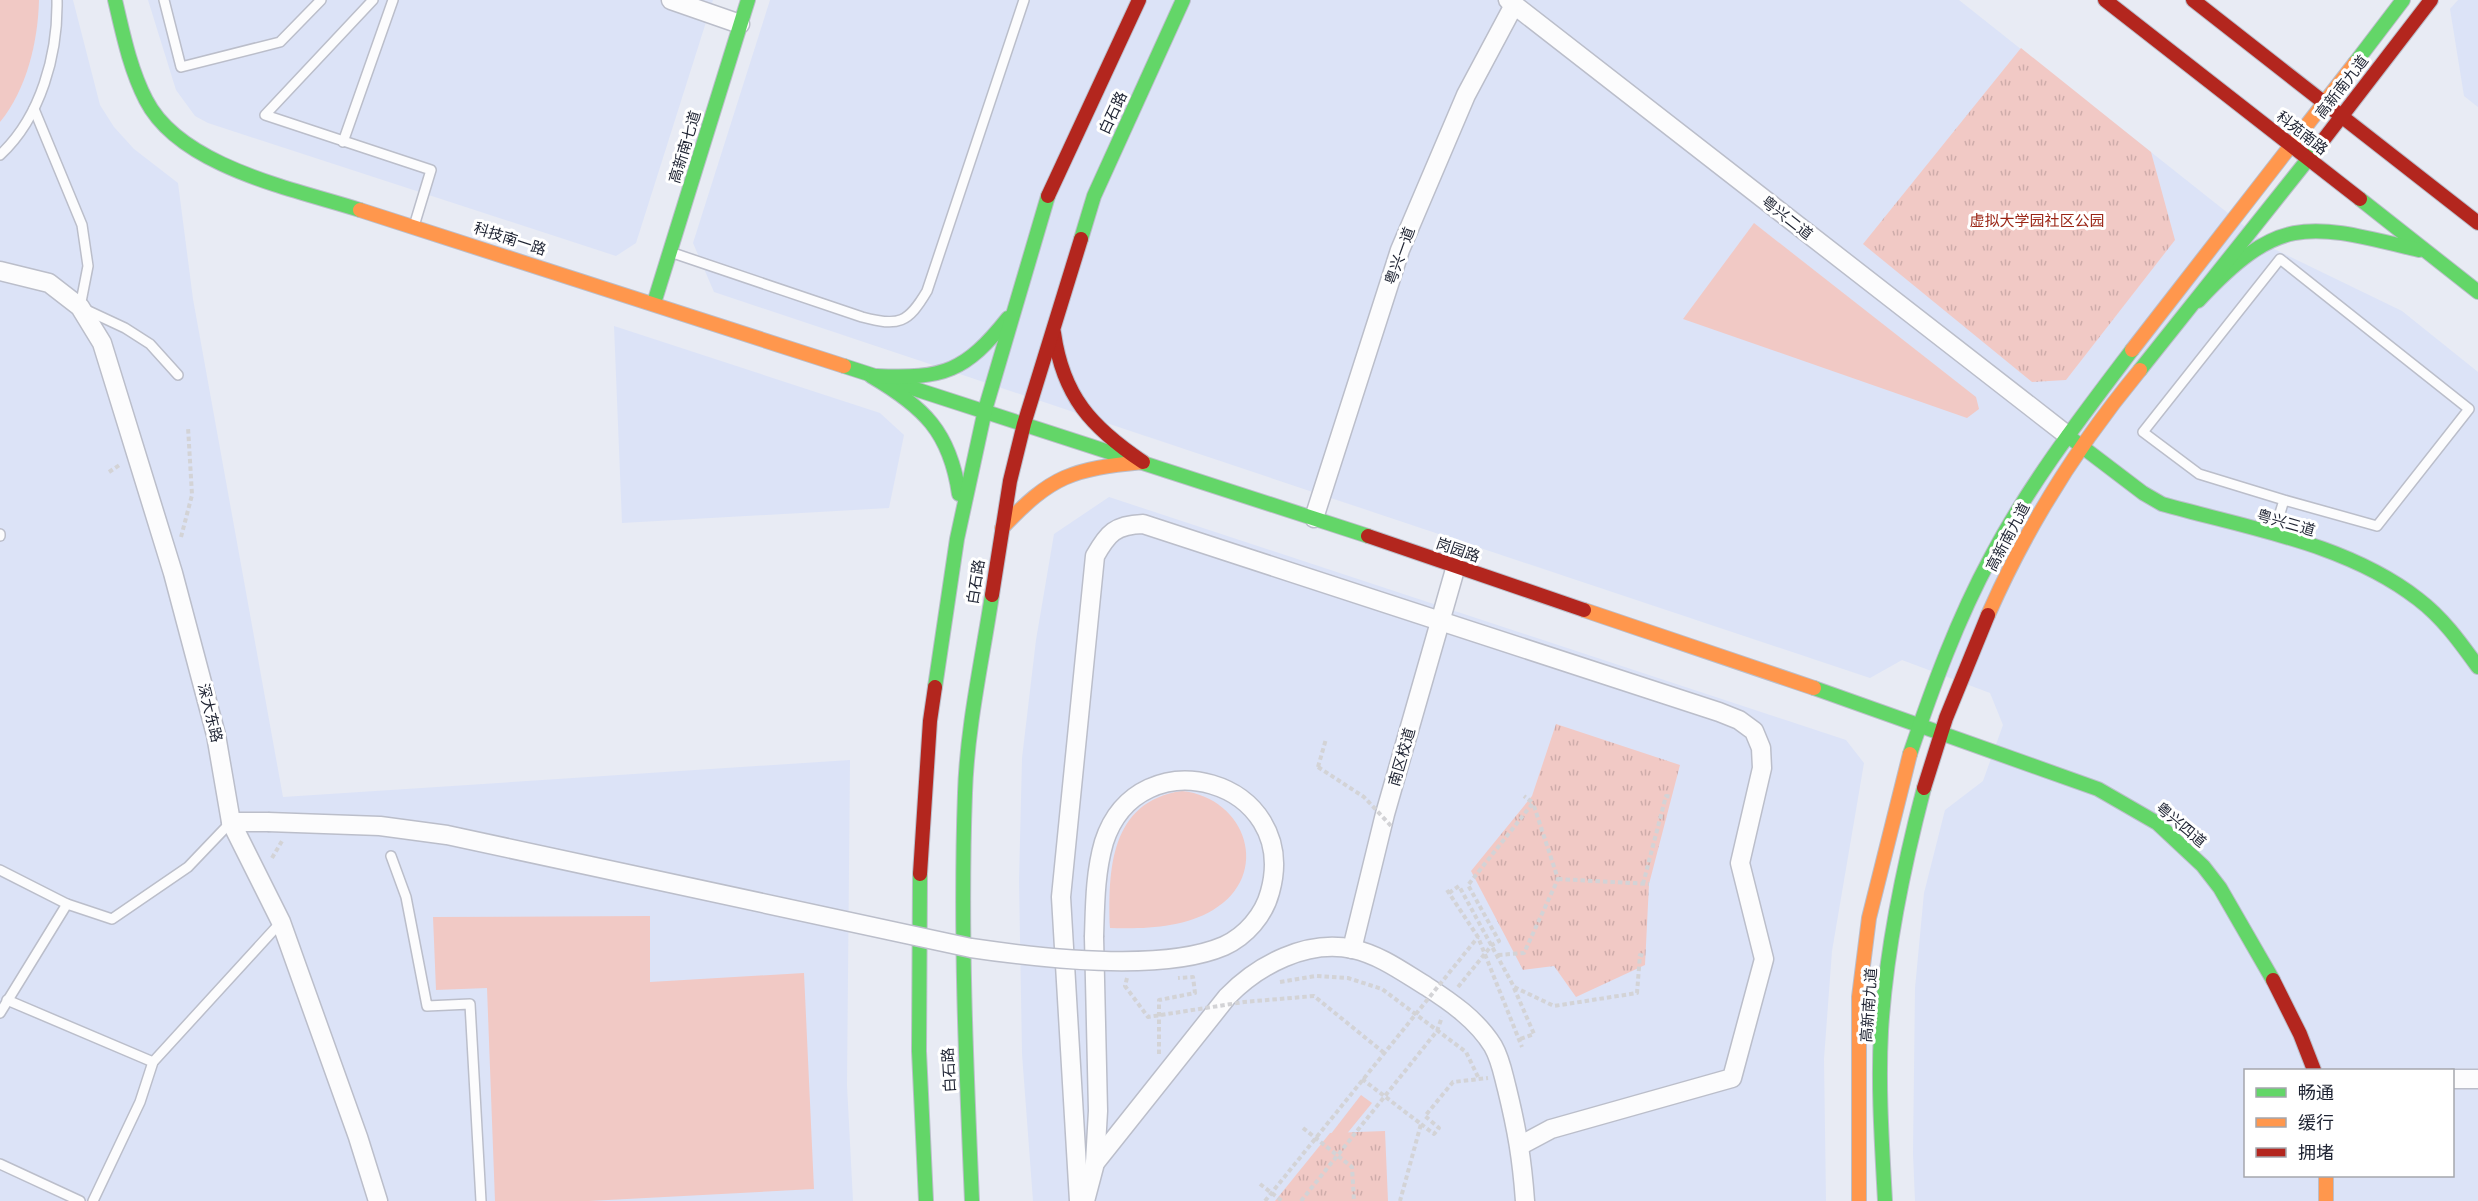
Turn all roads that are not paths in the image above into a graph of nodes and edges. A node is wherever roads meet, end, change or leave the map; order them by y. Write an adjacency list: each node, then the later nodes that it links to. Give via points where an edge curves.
1 (57, 0): 19 (lane, via 50,61)
2 (115, 0): 26 (street, 科技南一路, via 140,90 158,122 171,135 230,168)
3 (164, 0): 4 (lane, via 181,67 280,42)
4 (321, 0)
5 (372, 0): 21 (lane, via 265,115)
6 (393, 0): 21 (lane)
7 (671, 0): 17 (street)
8 (748, 0): 17 (street, 高新南七道)
9 (1024, 0): 28 (lane, via 927,291 915,311 900,322 862,317)
10 (1139, 0): 34 (street, 白石路, via 1052,183)
11 (1183, 0): 35 (street, 白石路, via 1094,196)
12 (2105, 0): 22 (street, 科苑南路)
13 (2193, 0): 18 (street)
14 (2403, 0): 18 (street, 高新南九道)
15 (2431, 0): 20 (street, 高新南九道)
16 (1511, 3): 40 (street, 粤兴二道); 44 (street, 粤兴一道, via 1466,95 1400,250)
17 (740, 24): 28 (street, 高新南七道)
18 (2324, 102): 20 (street); 22 (street, 高新南九道)
19 (34, 109): 23 (lane); 33 (lane, via 82,225 88,266)
20 (2341, 116): 24 (street, 高新南九道); 25 (street)
21 (343, 142): 26 (lane, via 431,171)
22 (2291, 146): 24 (street, 科苑南路); 40 (street, 高新南九道)
23 (0, 155)
24 (2308, 159): 27 (street, 科苑南路); 31 (street, 高新南九道)
25 (2478, 223)
26 (414, 226): 32 (street, 科技南一路)
27 (2426, 251): 30 (street, 科苑南路); 31 (street, via 2321,229 2279,236 2251,251)
28 (670, 252): 32 (street, 高新南七道)
29 (0, 271): 33 (street, 深大东路, via 49,283)
30 (2478, 292)
31 (2198, 301): 40 (street, 高新南九道)
32 (654, 303): 37 (street, 科技南一路)
33 (80, 308): 36 (lane, via 150,344); 52 (street, 深大东路, via 102,343 157,514 216,735)
34 (1014, 309): 37 (street, via 975,355 941,375 920,379); 38 (street, 白石路)
35 (1053, 328): 39 (street, 白石路); 41 (street, via 1056,356 1073,399 1099,430)
36 (178, 375)
37 (871, 376): 38 (street, 科技南一路); 43 (street, via 901,392 945,437 957,475)
38 (985, 410): 39 (street, 岗园路); 43 (street, 白石路)
39 (1024, 424): 41 (street, 岗园路); 45 (street, 白石路)
40 (2074, 440): 46 (street, 粤兴三道, via 2162,504); 50 (street, 高新南九道, via 2015,516 1973,592 1940,666); 51 (street, 高新南九道, via 1965,660)
41 (1143, 462): 44 (street, 岗园路); 45 (street, via 1085,468 1065,477 1039,493)
42 (2284, 500): 42 (lane, via 2377,526 2469,409 2280,259 2143,432 2199,474); 46 (lane)
43 (962, 515): 72 (street, 白石路, via 941,633 923,800 919,1051)
44 (1314, 518): 47 (street, 岗园路)
45 (1002, 528): 73 (street, 白石路, via 965,792 963,987)
46 (2273, 536): 49 (street, 粤兴三道, via 2330,552 2387,576 2436,615)
47 (1456, 566): 48 (street, 南区校道); 50 (street, 岗园路)
48 (1439, 623): 57 (street, 南区校道); 64 (street, via 1719,712 1754,731 1761,748 1762,768 1740,863 1764,959 1732,1078 1551,1129); 74 (street, via 1143,524 1125,525 1107,536 1095,556 1061,897)
49 (2478, 667)
50 (1920, 724): 51 (street, 粤兴四道); 77 (street, 高新南九道, via 1890,826 1869,918 1859,997)
51 (1939, 731): 61 (street, 粤兴四道, via 2098,789 2157,823 2181,842 2220,888 2289,1009); 78 (street, 高新南九道, via 1909,840 1893,921 1883,1013 1880,1096)
52 (231, 822): 55 (lane, via 188,867 112,919); 56 (street, 深大东路); 65 (street, bridge, via 380,826 447,835 971,948 1073,959 1094,960 1104,960 1124,960 1154,959 1207,952 1226,945 1257,920 1268,900 1275,863 1268,834 1251,807 1226,788 1184,780 1169,782 1140,795 1117,817 1104,841 1094,937 1095,948 1095,960 1095,972 1095,983 1098,1111)
53 (391, 856): 71 (lane, via 406,897 427,1006 470,1004)
54 (0, 870): 55 (lane)
55 (67, 904): 58 (lane)
56 (281, 922): 60 (lane); 70 (street, 深大东路)
57 (1352, 949): 64 (street, via 1389,963 1447,1000 1476,1025 1492,1045); 65 (street, via 1321,948 1295,954 1247,977)
58 (7, 1000): 59 (lane); 60 (lane)
59 (0, 1012)
60 (153, 1062): 69 (lane, via 141,1102)
61 (2313, 1069)
62 (2454, 1079): 63 (street)
63 (2478, 1079)
64 (1521, 1144): 76 (street)
65 (1095, 1163): 75 (street)
66 (0, 1164): 68 (lane)
67 (2326, 1177): 79 (street)
68 (80, 1201)
69 (93, 1201)
70 (378, 1201)
71 (481, 1201)
72 (926, 1201)
73 (972, 1201)
74 (1079, 1201)
75 (1085, 1201)
76 (1525, 1201)
77 (1859, 1201)
78 (1885, 1201)
79 (2326, 1201)

